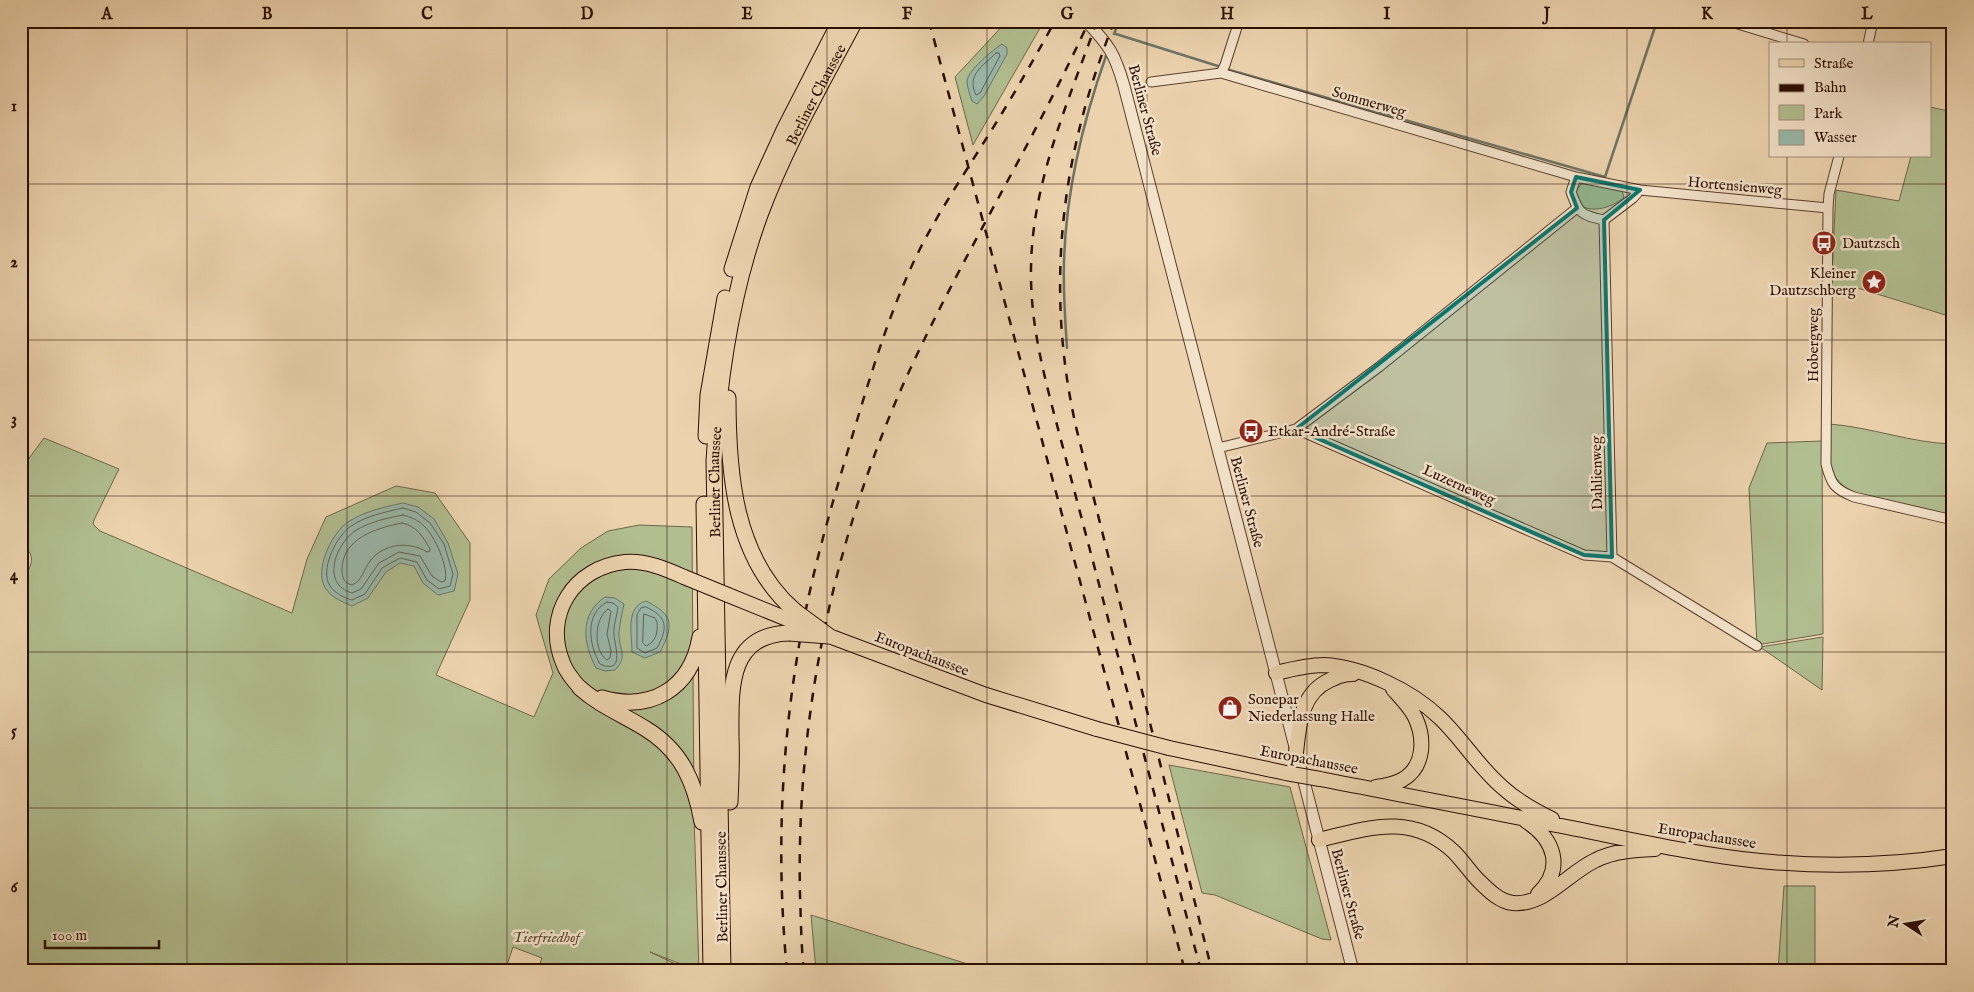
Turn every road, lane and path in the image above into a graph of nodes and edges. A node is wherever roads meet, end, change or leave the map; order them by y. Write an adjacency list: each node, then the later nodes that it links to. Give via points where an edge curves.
1 (840, 21): 22 (highway, Berliner Chaussee, via 758,187 725,296 708,395 704,484)
2 (855, 21): 17 (highway, Berliner Chaussee, via 794,136 769,191 742,274)
3 (1086, 21): 19 (street, Berliner Straße, via 1113,52 1120,72)
4 (1238, 21): 9 (street)
5 (1728, 21): 7 (street)
6 (1873, 21): 8 (street)
7 (1797, 42)
8 (1868, 42)
9 (1223, 69): 10 (street, Sommerweg); 12 (street, Sommerweg)
10 (1152, 82)
11 (1838, 158): 15 (street, Hobergweg)
12 (1576, 177): 13 (street, Sommerweg); 14 (street, via 1571,192)
13 (1640, 190): 15 (street, Hortensienweg); 16 (street)
14 (1577, 208): 16 (street, via 1587,216); 18 (street, via 1379,367)
15 (1828, 208): 20 (street, Hobergweg, via 1826,464 1830,481 1840,491 1854,497)
16 (1604, 220): 21 (street, Dahlienweg)
17 (728, 339): 23 (highway, via 730,466 738,513 752,556 783,600); 38 (highway, Berliner Chaussee, via 714,461)
18 (1296, 429): 19 (street); 21 (street, Luzerneweg, via 1584,555)
19 (1218, 448): 26 (street, Berliner Straße)
20 (1953, 520)
21 (1612, 557): 25 (street)
22 (705, 601): 29 (highway, via 696,655 688,672 663,695 642,702 619,703 598,698); 37 (highway, Berliner Chaussee)
23 (792, 622): 24 (highway, bridge); 24 (highway, bridge); 29 (main road, bridge, via 662,568 626,562 606,565 592,571 568,594 556,628 563,663); 38 (highway, via 775,634 758,640 746,651 732,680 730,816)
24 (829, 636): 31 (main road, Europachaussee, bridge, via 986,696 1097,729 1169,748)
25 (1757, 646)
26 (1276, 673): 27 (main road, via 1325,665); 30 (street, Berliner Straße)
27 (1370, 675): 28 (main road); 30 (main road, via 1343,674 1316,689 1304,706)
28 (1390, 685): 31 (main road, via 1414,716 1422,749 1412,772 1402,780); 33 (main road, via 1404,691 1439,717 1500,786 1530,808)
29 (580, 688): 37 (highway, via 593,699 647,729 670,748 686,769 697,795)
30 (1296, 753): 34 (street, Berliner Straße)
31 (1366, 788): 32 (main road, Europachaussee)
32 (1521, 818): 33 (main road, Europachaussee); 39 (main road, via 1543,835 1553,856 1549,880)
33 (1568, 827): 35 (main road, Europachaussee)
34 (1319, 840): 39 (main road, via 1377,826 1416,829 1454,852 1486,889 1512,903); 42 (street, Berliner Straße)
35 (1674, 848): 36 (main road, Europachaussee, via 1759,860 1822,864); 39 (main road, via 1622,852 1596,860)
36 (1953, 856)
37 (710, 873): 40 (highway, Berliner Chaussee)
38 (722, 890): 41 (highway, Berliner Chaussee)
39 (1527, 902)
40 (711, 971)
41 (723, 971)
42 (1353, 971)

